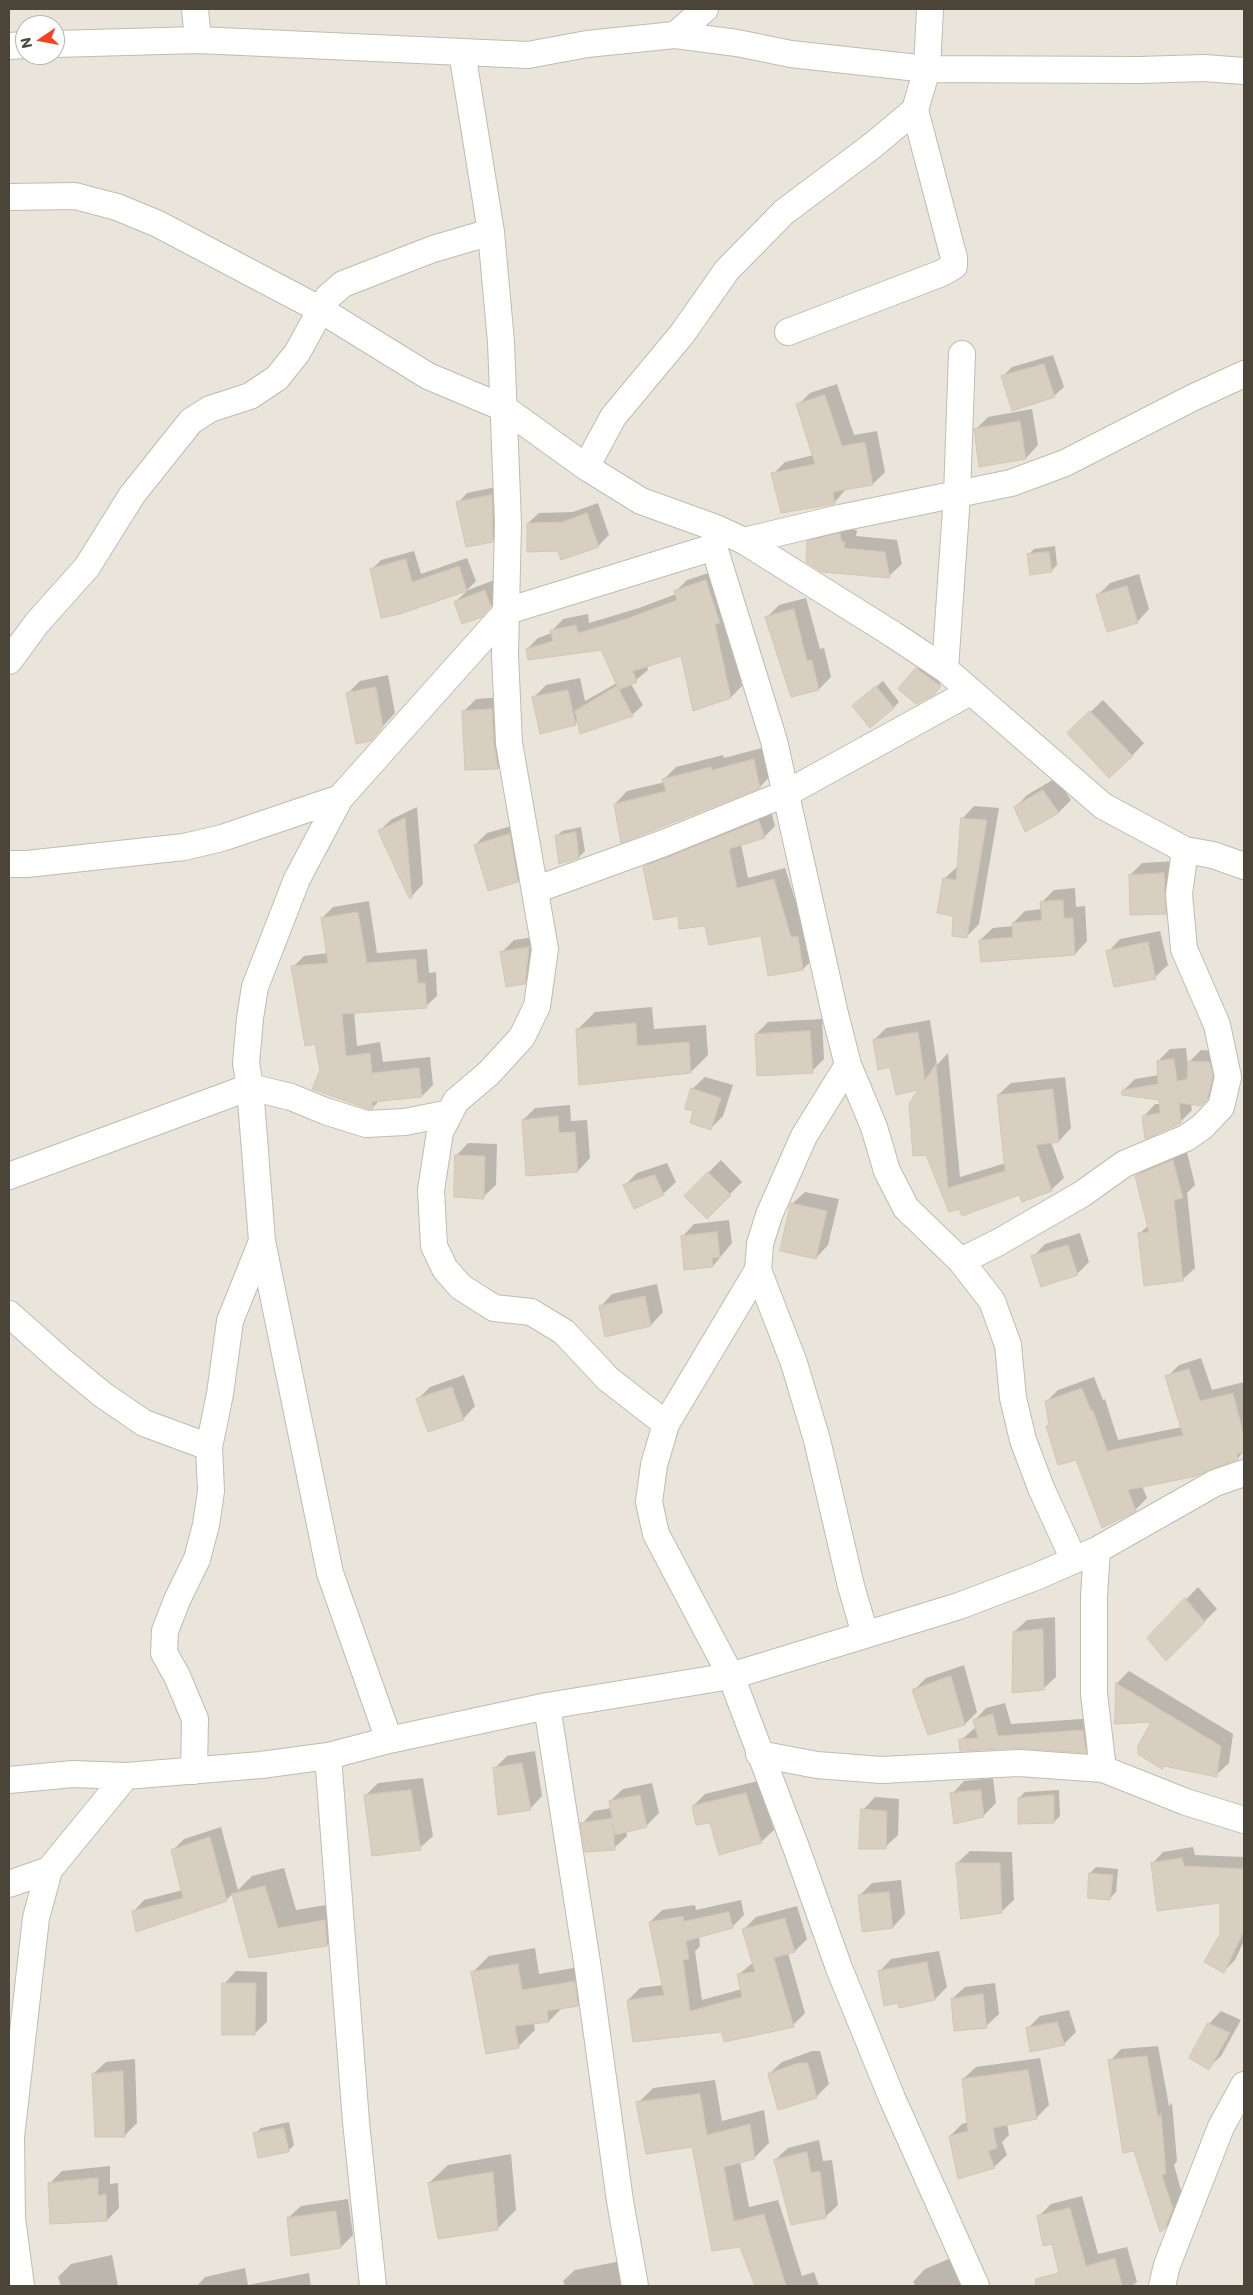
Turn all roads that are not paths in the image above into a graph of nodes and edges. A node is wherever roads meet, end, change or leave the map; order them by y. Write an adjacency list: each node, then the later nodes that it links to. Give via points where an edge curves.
1 (196, 9): 5 (street)
2 (705, 9): 4 (street)
3 (930, 9): 8 (street)
4 (675, 35): 7 (street, via 587,44 528,55); 8 (street, via 791,54)
5 (198, 40): 6 (street); 7 (street)
6 (65, 44)
7 (462, 52): 12 (street)
8 (927, 69): 9 (street, via 1204,68); 10 (street)
9 (1244, 71)
10 (915, 110): 14 (street, via 954,266); 18 (street, via 784,212 728,270 682,334 613,417)
11 (9, 197): 13 (street, via 75,196 117,207 158,224)
12 (491, 232): 13 (street, via 433,249 343,284 328,297); 17 (street)
13 (321, 310): 17 (street, via 428,376); 23 (street, via 297,353 277,378 250,396 210,409 185,427 132,496 87,567 37,623)
14 (788, 332)
15 (962, 354): 19 (street)
16 (1244, 374): 19 (street, via 1064,463 1011,483)
17 (504, 408): 18 (street); 22 (street)
18 (586, 467): 20 (street, via 641,501)
19 (957, 495): 21 (street); 24 (street)
20 (715, 537): 21 (street); 22 (street); 26 (street)
21 (744, 541): 24 (street)
22 (507, 611): 27 (street); 31 (street, via 509,743)
23 (9, 661)
24 (944, 669): 25 (street)
25 (970, 692): 26 (street); 28 (street, via 1103,806)
26 (787, 793): 31 (street); 32 (street)
27 (340, 798): 29 (street, via 222,838 184,847); 33 (street, via 297,880 255,987 246,1063)
28 (1185, 850): 30 (street, via 1213,855); 37 (street, via 1179,894 1184,949 1217,1025 1228,1077 1221,1107 1186,1138 1124,1164 1082,1194)
29 (9, 864)
30 (1244, 866)
31 (536, 890): 34 (street, via 545,948 538,1006 522,1037 489,1073 456,1101)
32 (848, 1065): 37 (street, via 874,1127 887,1171 906,1208); 38 (street, via 804,1136 769,1215 760,1244)
33 (250, 1087): 34 (street, via 291,1097 366,1124 405,1122); 35 (street); 36 (street)
34 (450, 1114): 40 (street, via 440,1132 431,1190 434,1246 445,1270 461,1287 494,1308 531,1312 564,1332 608,1379)
35 (9, 1176)
36 (262, 1241): 41 (street, via 230,1320); 47 (street, via 330,1573)
37 (961, 1261): 43 (street, via 992,1301 1008,1345 1013,1398 1023,1440 1041,1488)
38 (758, 1270): 40 (street); 44 (street, via 794,1363 818,1440 851,1586)
39 (9, 1314): 41 (street, via 103,1395 144,1423)
40 (666, 1424): 45 (street, via 654,1465 649,1502 656,1534)
41 (209, 1447): 51 (street, via 211,1491 206,1525 197,1559 165,1630 164,1653 195,1720)
42 (1244, 1473): 43 (street, via 1215,1483)
43 (1086, 1555): 44 (street, via 960,1606); 50 (street, via 1094,1596 1094,1694)
44 (866, 1634): 45 (street)
45 (731, 1676): 46 (street); 48 (street)
46 (547, 1706): 47 (street); 61 (street)
47 (389, 1740): 49 (street)
48 (759, 1754): 50 (street, via 881,1770 1019,1763); 62 (street, via 839,1968 892,2098)
49 (328, 1756): 51 (street); 60 (street, via 356,2122)
50 (1103, 1769): 54 (street, via 1186,1802)
51 (194, 1771): 52 (street)
52 (126, 1776): 53 (street, via 73,1774); 55 (street)
53 (9, 1780)
54 (1244, 1820)
55 (49, 1870): 56 (street); 57 (street, via 36,1918)
56 (9, 1884)
57 (14, 2056): 59 (street, via 12,2218)
58 (1244, 2085): 63 (street, via 1221,2127 1167,2265)
59 (21, 2286)
60 (374, 2286)
61 (635, 2286)
62 (976, 2286)
63 (1162, 2286)

